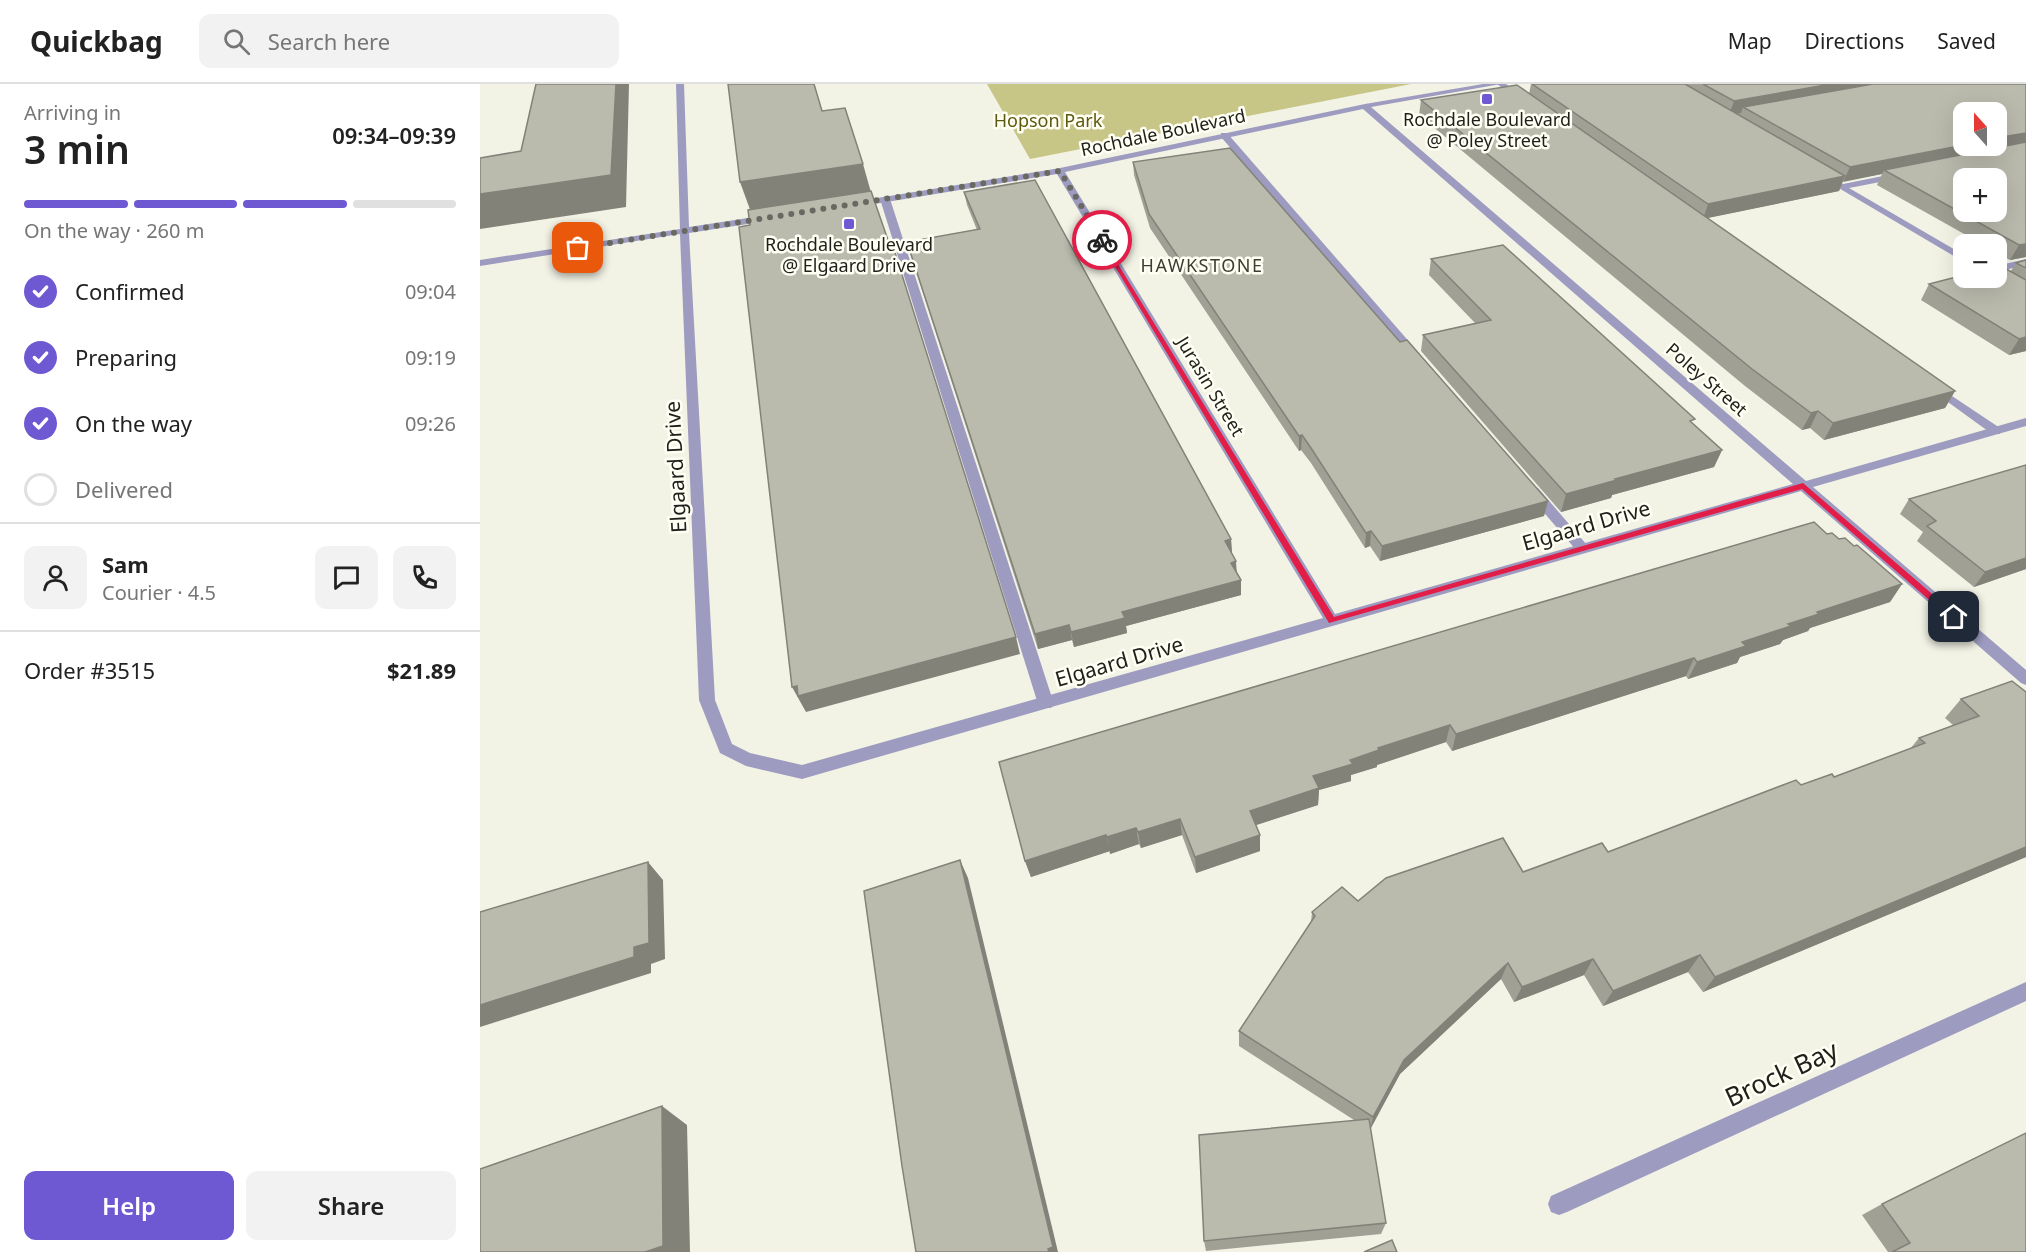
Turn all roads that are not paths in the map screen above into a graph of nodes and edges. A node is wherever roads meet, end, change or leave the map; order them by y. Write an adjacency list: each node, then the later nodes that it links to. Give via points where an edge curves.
1 (680, 84): 13 (street)
2 (1499, 84): 3 (street, Rochdale Boulevard); 4 (street)
3 (1365, 106): 5 (street, Rochdale Boulevard); 23 (street, Poley Street)
4 (1533, 106)
5 (1224, 135): 7 (street, Rochdale Boulevard); 18 (street)
6 (1813, 170): 9 (street)
7 (1060, 171): 10 (street, Rochdale Boulevard); 25 (street, Jurasin Street)
8 (1914, 173): 9 (street)
9 (1842, 188): 14 (street)
10 (885, 200): 11 (street, Rochdale Boulevard); 27 (street)
11 (849, 205)
12 (779, 216): 13 (street)
13 (684, 231): 16 (street); 27 (street, Elgaard Drive, via 707,700 726,748 746,759 802,772)
14 (1953, 253)
15 (2026, 262): 17 (street)
16 (480, 263)
17 (2007, 266)
18 (1419, 360)
19 (1928, 383): 21 (street)
20 (2026, 422): 21 (street, Elgaard Drive)
21 (1996, 430): 23 (street, Elgaard Drive)
22 (1528, 485): 24 (street)
23 (1803, 486): 24 (street, Elgaard Drive); 26 (street, Poley Street)
24 (1582, 548): 25 (street, Elgaard Drive)
25 (1332, 621): 27 (street, Elgaard Drive)
26 (2026, 679)
27 (1046, 704)
28 (2026, 991): 29 (street, Brock Bay)
29 (1559, 1204)

